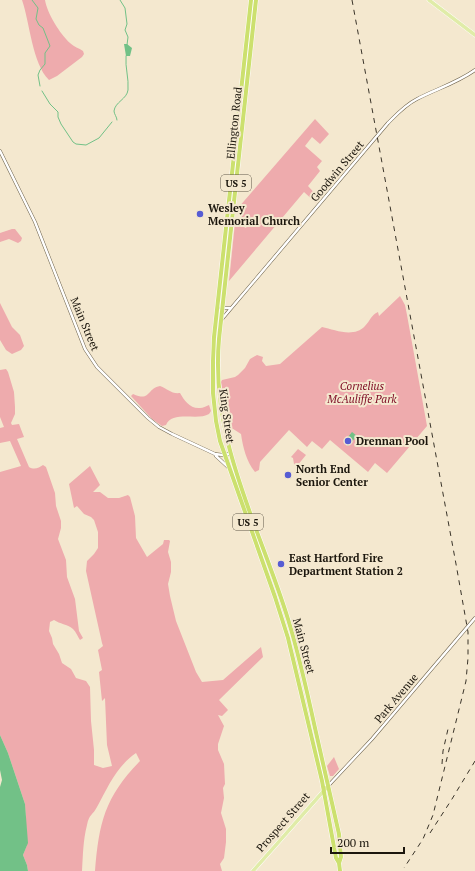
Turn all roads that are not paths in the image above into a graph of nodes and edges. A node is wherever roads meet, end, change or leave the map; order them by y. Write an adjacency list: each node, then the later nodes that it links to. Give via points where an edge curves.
1 (251, 0): 4 (highway, Ellington Road / US 5)
2 (256, 0): 5 (highway, Ellington Road / US 5)
3 (429, 0): 6 (main road)
4 (249, 16): 5 (highway); 9 (highway, Ellington Road / US 5)
5 (254, 16): 10 (highway, Ellington Road / US 5)
6 (475, 35)
7 (475, 70): 13 (street, Goodwin Street, via 417,99 398,112)
8 (0, 151): 17 (street, Main Street, via 35,222 85,349 93,363 159,427)
9 (231, 184): 10 (highway); 11 (highway, Ellington Road / US 5)
10 (236, 185): 12 (highway, Ellington Road / US 5)
11 (217, 307): 12 (street); 15 (highway, Ellington Road / US 5)
12 (222, 308): 13 (street); 14 (highway, Ellington Road / US 5)
13 (230, 308): 14 (street, Goodwin Street)
14 (221, 321): 16 (highway, Ellington Road / US 5)
15 (213, 366): 19 (highway, King Street / US 5, via 216,421)
16 (218, 366): 18 (highway, King Street / US 5, via 220,404)
17 (215, 454): 19 (street, Main Street); 20 (street, Main Street)
18 (230, 454): 19 (street, Main Street); 21 (highway, Main Street / US 5)
19 (224, 455): 20 (highway, King Street / US 5)
20 (228, 466): 21 (highway, Main Street / US 5)
21 (269, 571): 23 (highway, Main Street / US 5, via 287,616 298,655); 24 (highway, Main Street / US 5, via 293,656)
22 (475, 618): 23 (street, Park Avenue, via 372,739)
23 (328, 786): 24 (main road, Prospect Street); 25 (highway, Main Street / US 5, via 339,837)
24 (324, 790): 25 (highway, Main Street / US 5); 26 (main road, Prospect Street)
25 (339, 863): 27 (highway, Main Street / US 5)
26 (253, 871)
27 (340, 871)

